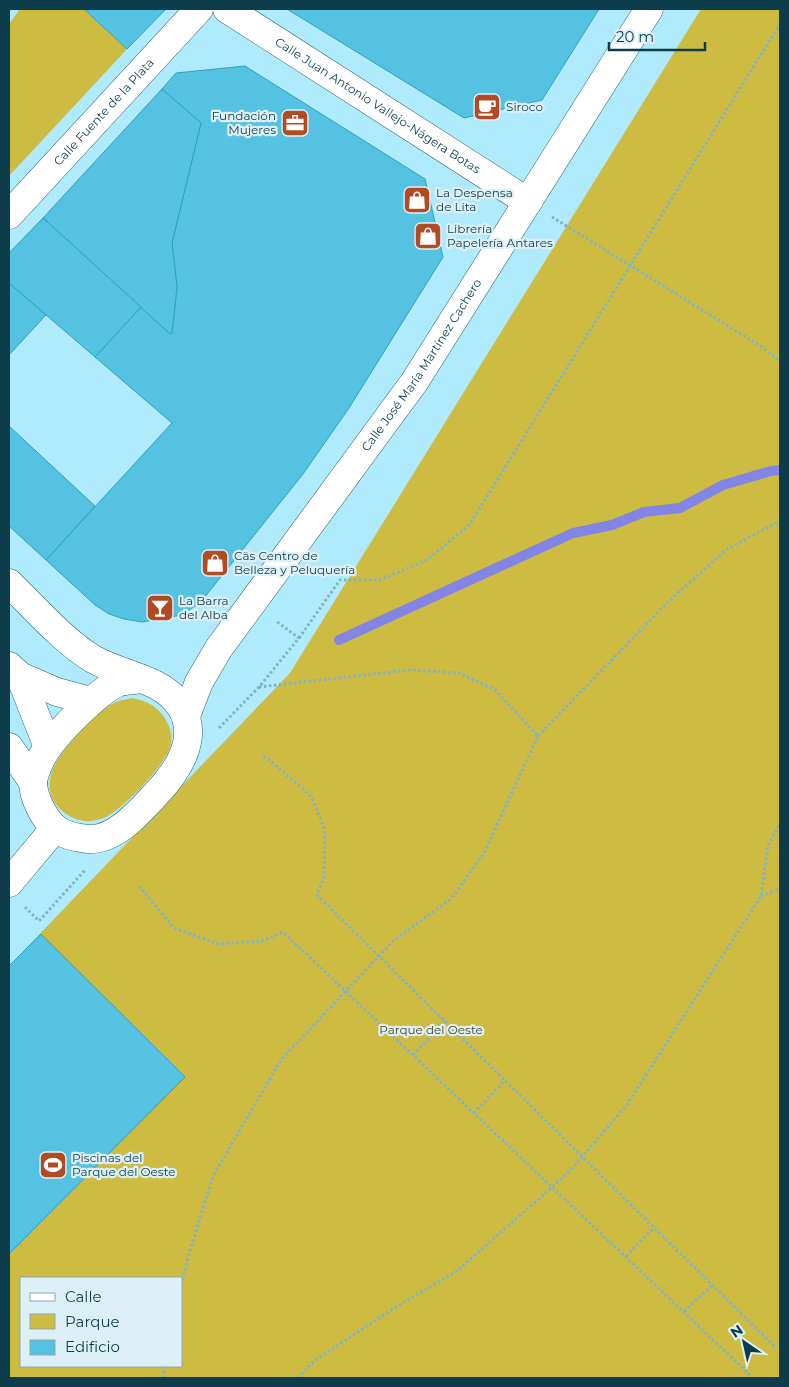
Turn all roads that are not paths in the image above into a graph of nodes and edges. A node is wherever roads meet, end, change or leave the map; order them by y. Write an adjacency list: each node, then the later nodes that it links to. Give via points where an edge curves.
1 (200, 9): 5 (street, Calle Fuente de la Plata)
2 (227, 9): 4 (street, Calle Juan Antonio Vallejo-Nágera Botas)
3 (649, 9): 4 (street, Calle José María Martínez Cachero)
4 (528, 202): 10 (street, Calle José María Martínez Cachero, via 415,381 218,648 199,682)
5 (9, 214)
6 (9, 583): 8 (street, via 79,649 93,659)
7 (15, 671): 9 (street, via 57,692); 12 (street)
8 (143, 679): 9 (street, via 117,683); 10 (street, via 171,694)
9 (91, 701): 12 (street)
10 (186, 716): 14 (street, via 187,740 180,764 135,816 113,832 90,839)
11 (9, 747): 13 (street)
12 (48, 747): 13 (street)
13 (33, 782): 14 (street, via 43,812)
14 (55, 828): 15 (street)
15 (9, 883)

